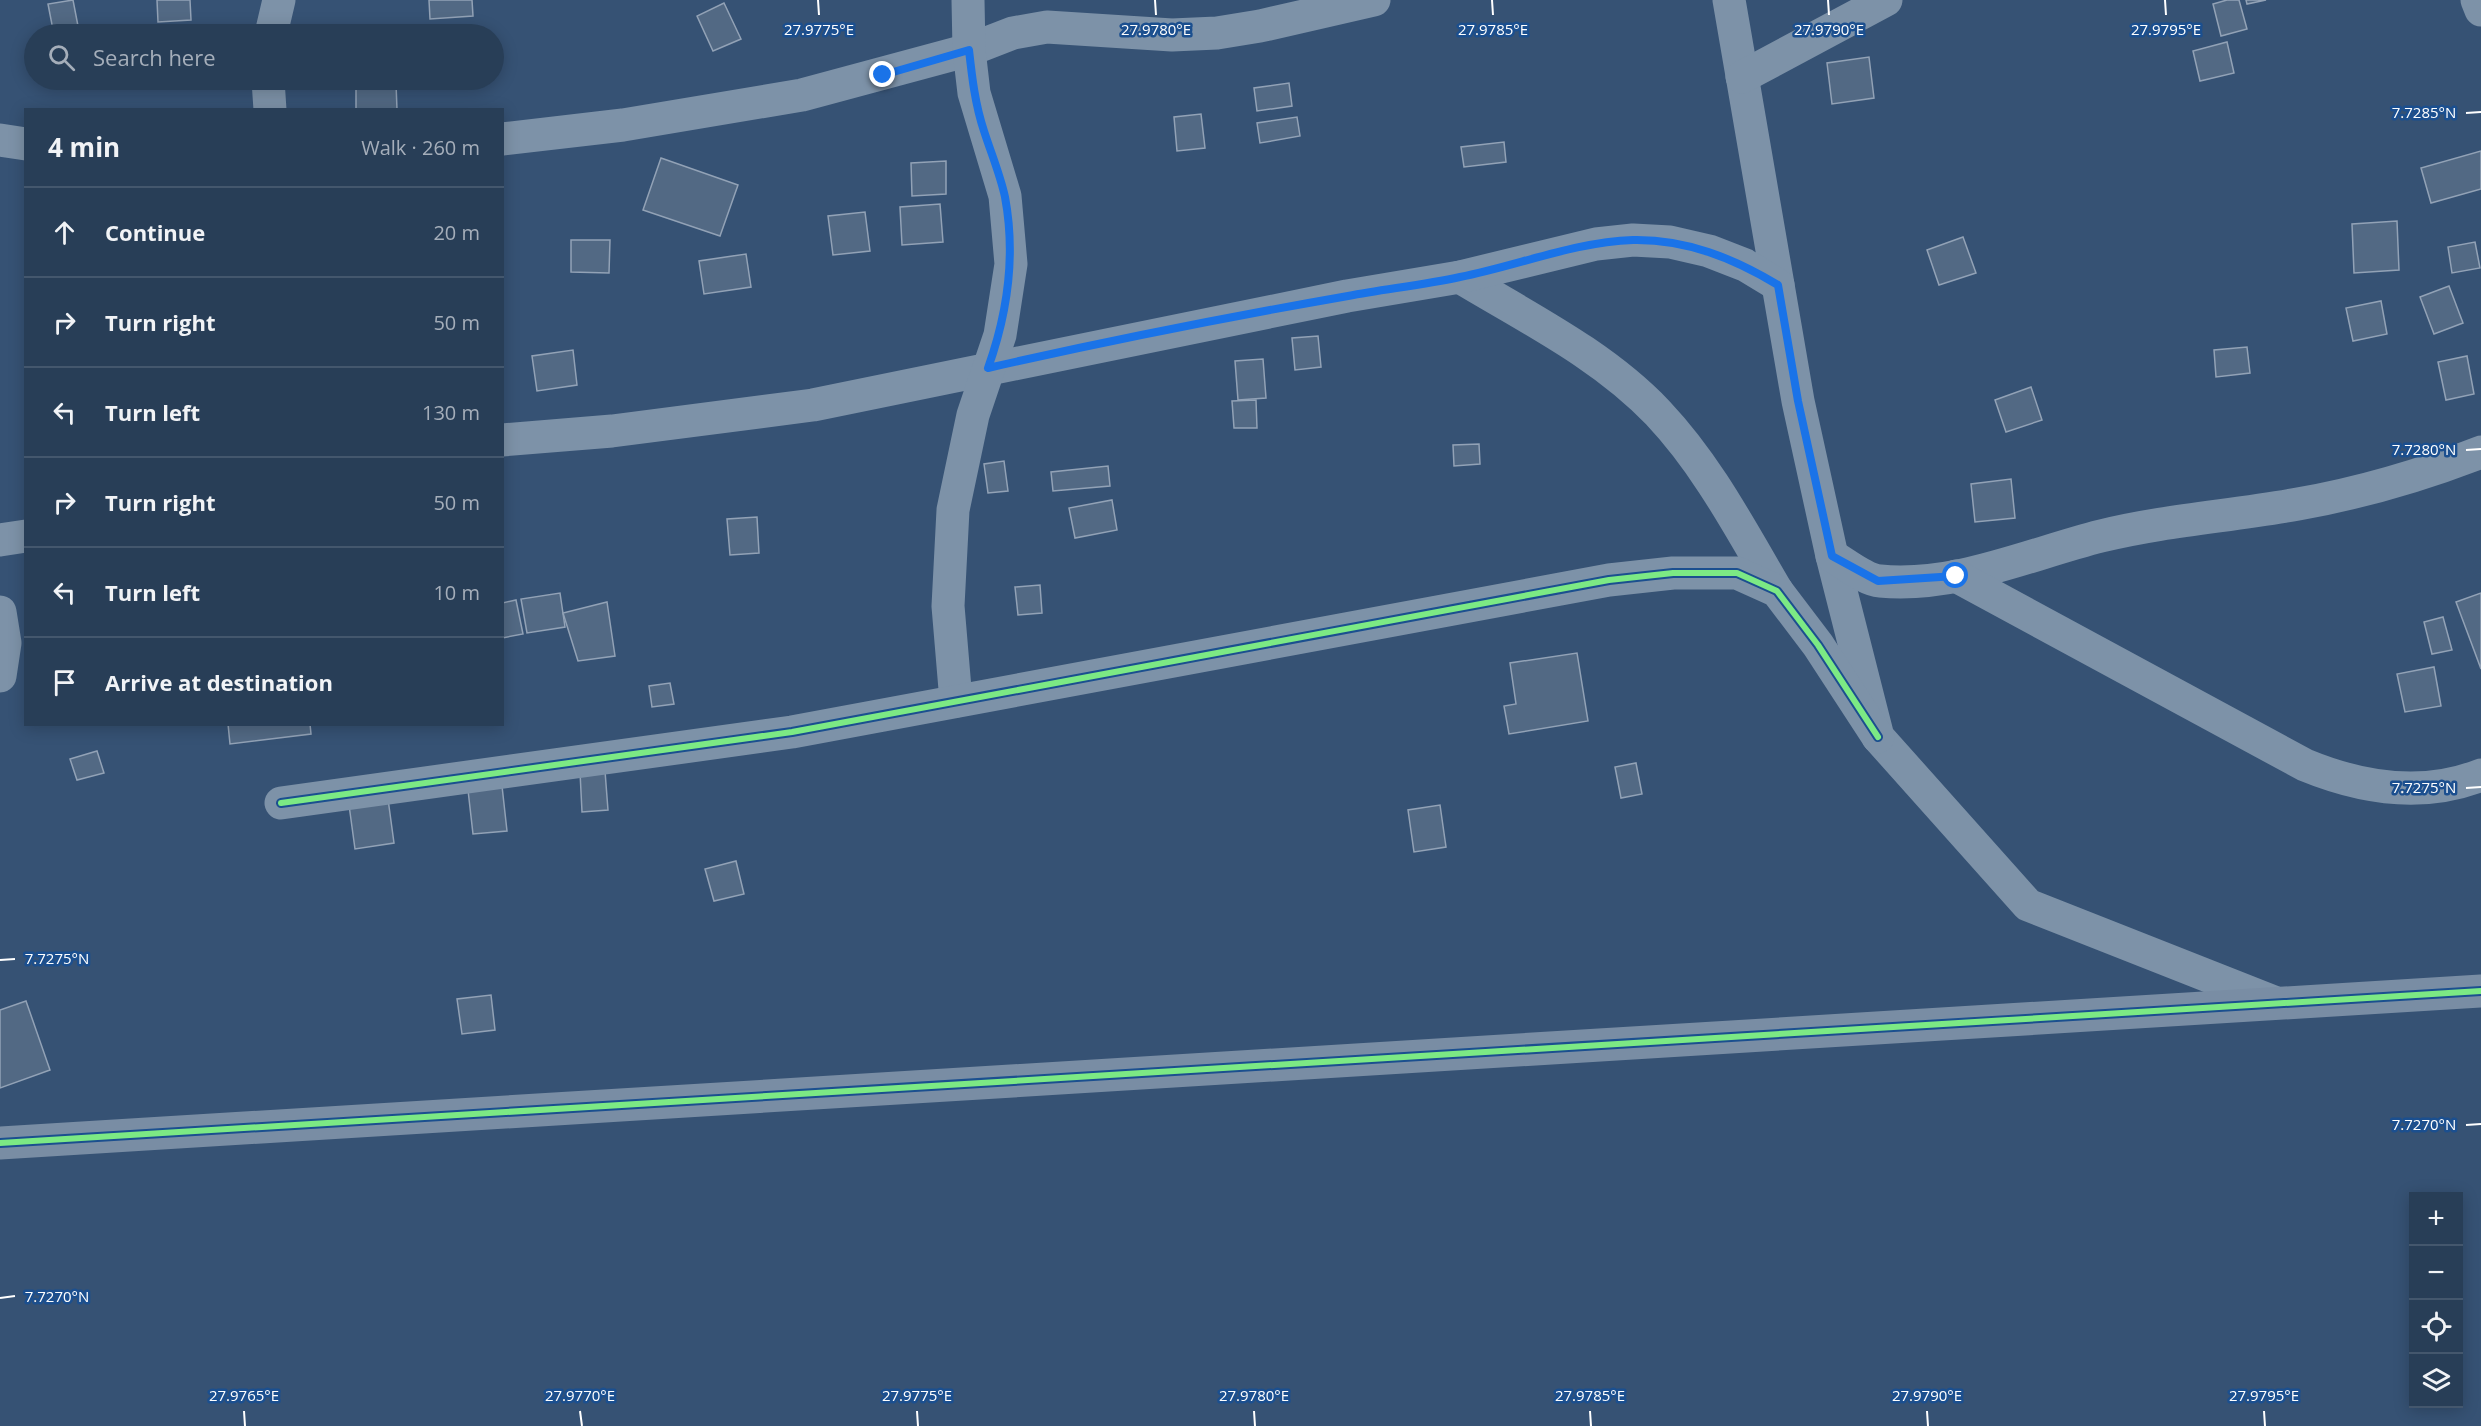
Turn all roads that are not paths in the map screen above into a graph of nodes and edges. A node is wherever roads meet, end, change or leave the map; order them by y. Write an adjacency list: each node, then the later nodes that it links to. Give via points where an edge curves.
1 (279, 0): 8 (street)
2 (968, 0): 9 (street)
3 (1374, 0): 9 (street, via 1217,33 1132,34 1047,27 1013,33)
4 (1729, 0): 10 (street)
5 (1886, 0): 10 (street)
6 (2477, 0): 7 (street)
7 (2481, 10)
8 (273, 24)
9 (969, 50): 13 (street, via 802,95 718,111); 18 (street, via 974,93 996,163 1010,230 1007,300)
10 (1742, 77): 17 (street)
11 (269, 90): 12 (street)
12 (270, 108)
13 (504, 139)
14 (0, 140): 15 (street)
15 (24, 144)
16 (1460, 277): 17 (street, via 1596,244 1633,240 1670,242 1709,251 1745,265); 18 (street); 25 (street, via 1592,356 1658,413 1709,475)
17 (1778, 285): 23 (street, via 1798,401)
18 (988, 368): 19 (street, via 870,394 721,419); 28 (street, via 961,462 951,529 948,606)
19 (504, 440)
20 (2481, 452): 24 (street, via 2340,495 2132,530)
21 (24, 536): 22 (street)
22 (0, 540)
23 (1832, 556): 24 (street, via 1878,581); 29 (street)
24 (1956, 576): 30 (street, via 2329,775 2391,788 2430,788)
25 (1778, 591): 28 (street, via 1737,573 1672,573 1609,580); 29 (street)
26 (0, 612): 27 (street, via 5,643)
27 (0, 676)
28 (956, 701): 31 (street, via 792,732)
29 (1878, 737): 33 (street, via 2028,905)
30 (2481, 775)
31 (281, 803)
32 (2481, 991): 33 (street)
33 (2274, 1002): 34 (street)
34 (0, 1143)

